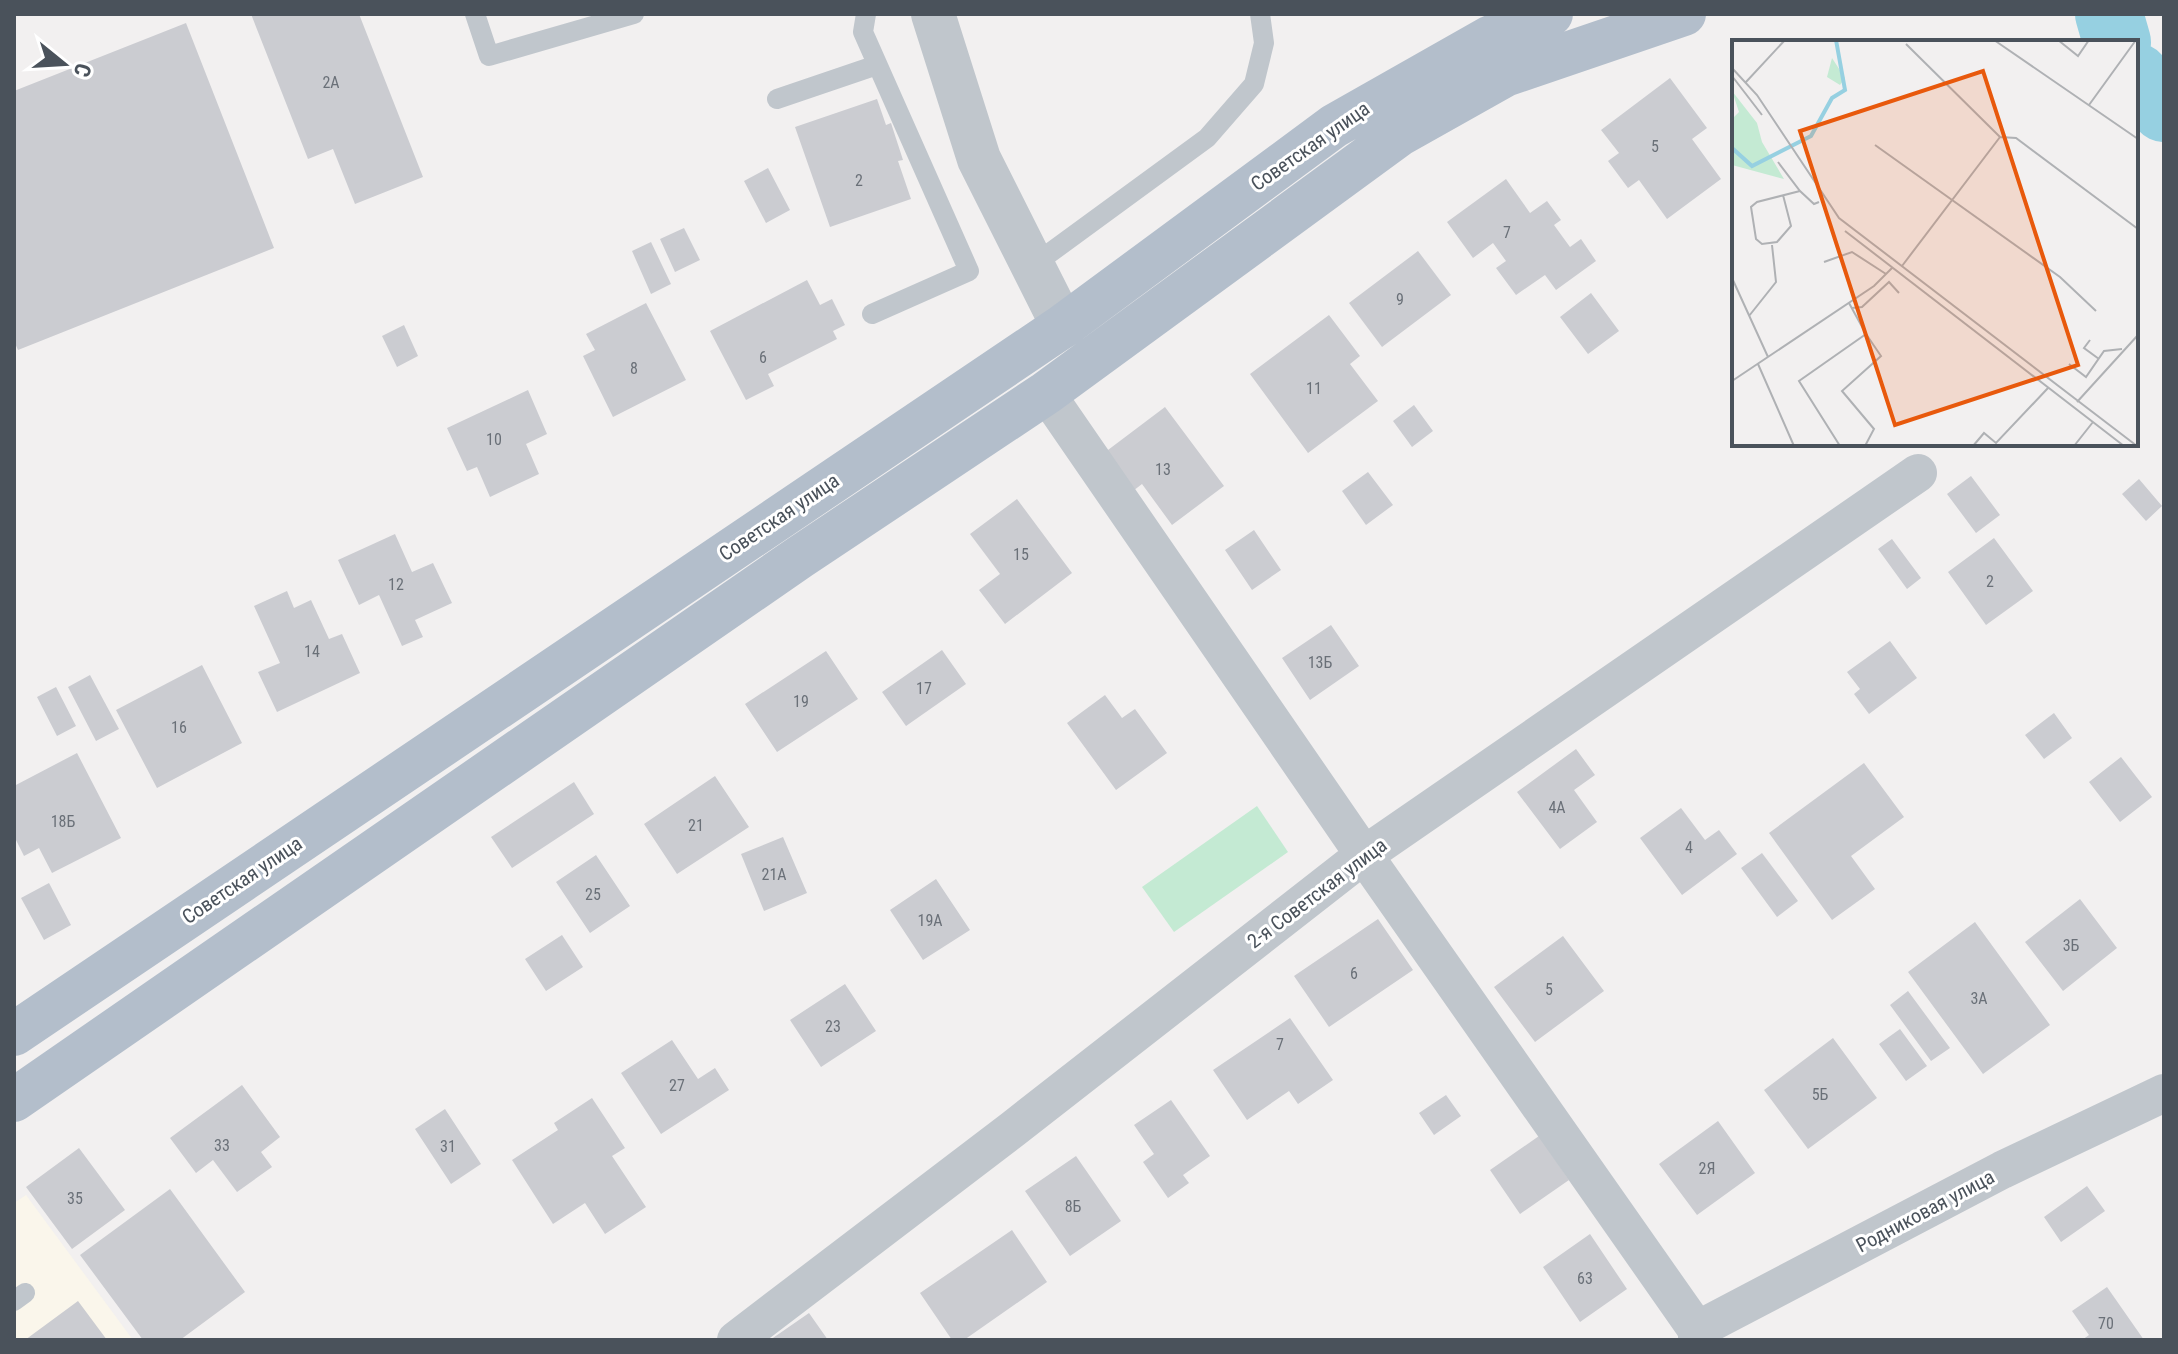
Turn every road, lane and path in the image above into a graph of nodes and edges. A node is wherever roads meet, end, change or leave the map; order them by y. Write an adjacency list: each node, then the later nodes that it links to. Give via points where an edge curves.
1 (475, 14): 2 (lane, via 489,56)
2 (634, 14)
3 (866, 14): 8 (lane, via 863,32)
4 (933, 14): 10 (street, via 979,159)
5 (1260, 14): 10 (lane, via 1264,43 1254,84 1207,138)
6 (1551, 14): 12 (main road, Советская улица, via 1491,37 1334,126)
7 (1684, 14): 13 (main road, via 1505,75 1400,134)
8 (877, 65): 9 (lane); 11 (lane, via 969,271)
9 (777, 99)
10 (1032, 266): 12 (street)
11 (872, 314)
12 (1063, 326): 16 (main road, Советская улица)
13 (1046, 393): 15 (street); 18 (main road)
14 (1918, 473): 15 (street, 2-я Советская улица)
15 (1364, 855): 19 (street); 20 (street, 2-я Советская улица)
16 (14, 1034)
17 (2164, 1093): 19 (street, Родниковая улица, via 2002,1170)
18 (14, 1100)
19 (1697, 1335)
20 (736, 1340)

